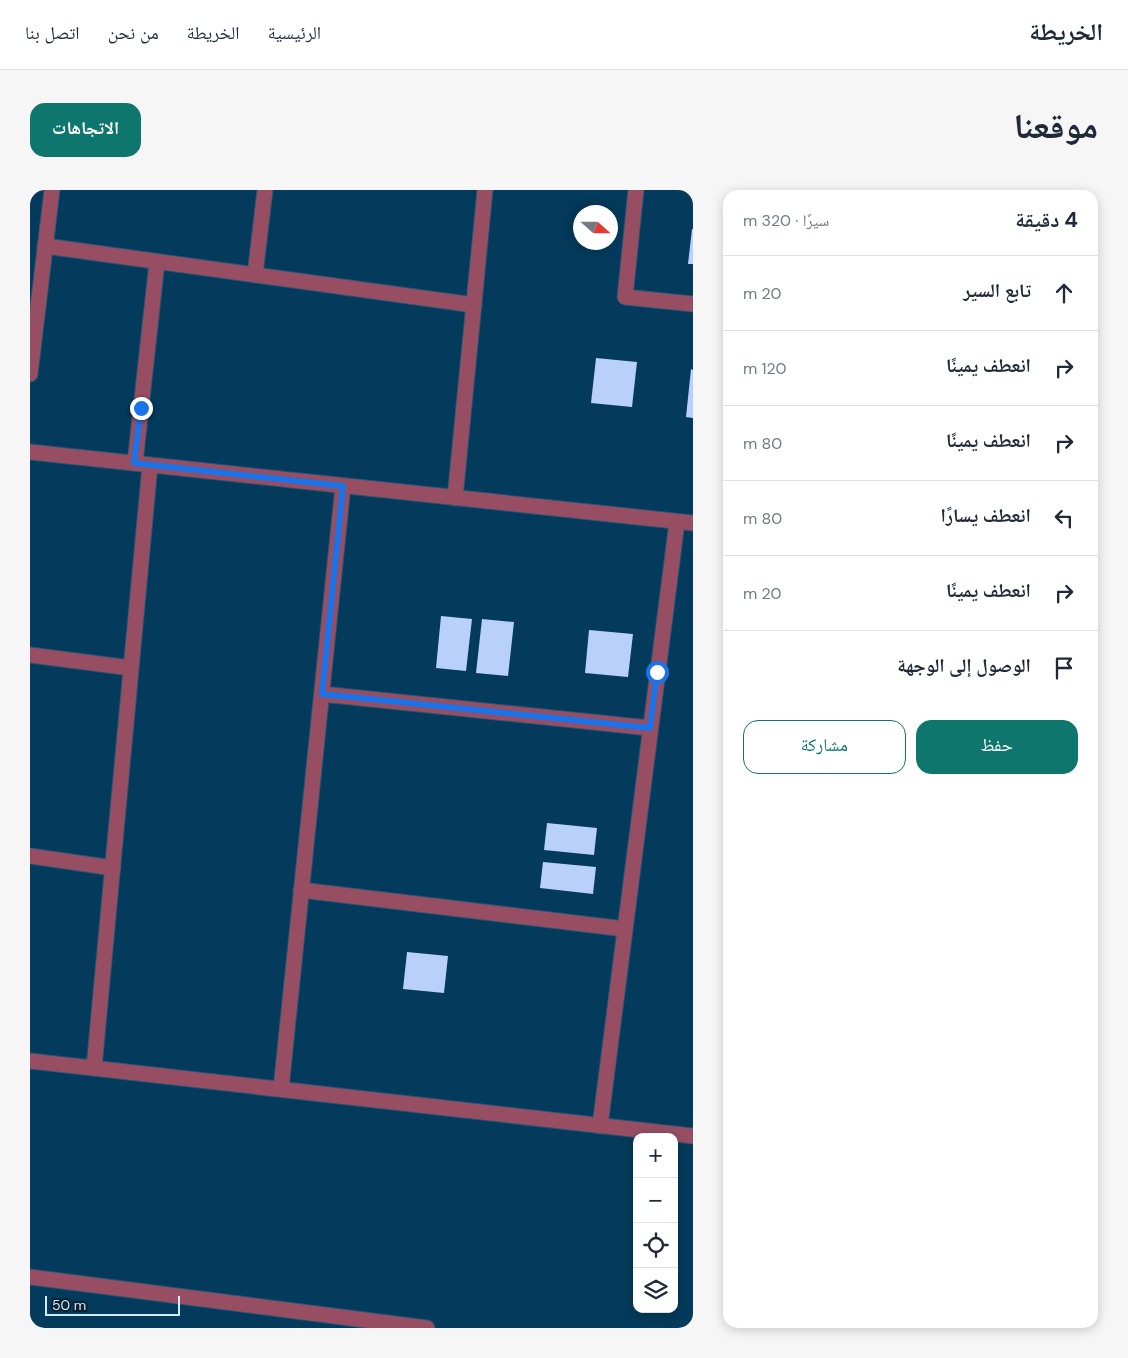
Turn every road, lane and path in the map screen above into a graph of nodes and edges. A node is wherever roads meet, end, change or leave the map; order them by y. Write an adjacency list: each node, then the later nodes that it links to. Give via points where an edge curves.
1 (52, 190): 5 (street)
2 (265, 190): 7 (street)
3 (485, 190): 9 (street)
4 (636, 190): 8 (street, via 625,297)
5 (45, 246): 6 (street); 10 (street)
6 (157, 262): 7 (street); 12 (street)
7 (255, 275): 9 (street)
8 (693, 304)
9 (474, 305): 15 (street)
10 (30, 374)
11 (30, 452): 12 (street)
12 (134, 463): 13 (street)
13 (150, 465): 14 (street); 19 (street)
14 (343, 486): 15 (street); 20 (street)
15 (455, 498): 16 (street)
16 (677, 522): 17 (street); 21 (street)
17 (693, 523)
18 (30, 655): 19 (street)
19 (131, 668): 23 (street)
20 (322, 694): 21 (street); 24 (street)
21 (650, 728): 25 (street)
22 (30, 856): 23 (street)
23 (113, 868): 27 (street)
24 (302, 890): 25 (street); 28 (street)
25 (625, 929): 29 (street)
26 (30, 1061): 27 (street)
27 (94, 1068): 28 (street)
28 (281, 1089): 29 (street)
29 (600, 1126): 30 (street)
30 (693, 1136)
31 (30, 1278): 32 (street)
32 (427, 1328)

